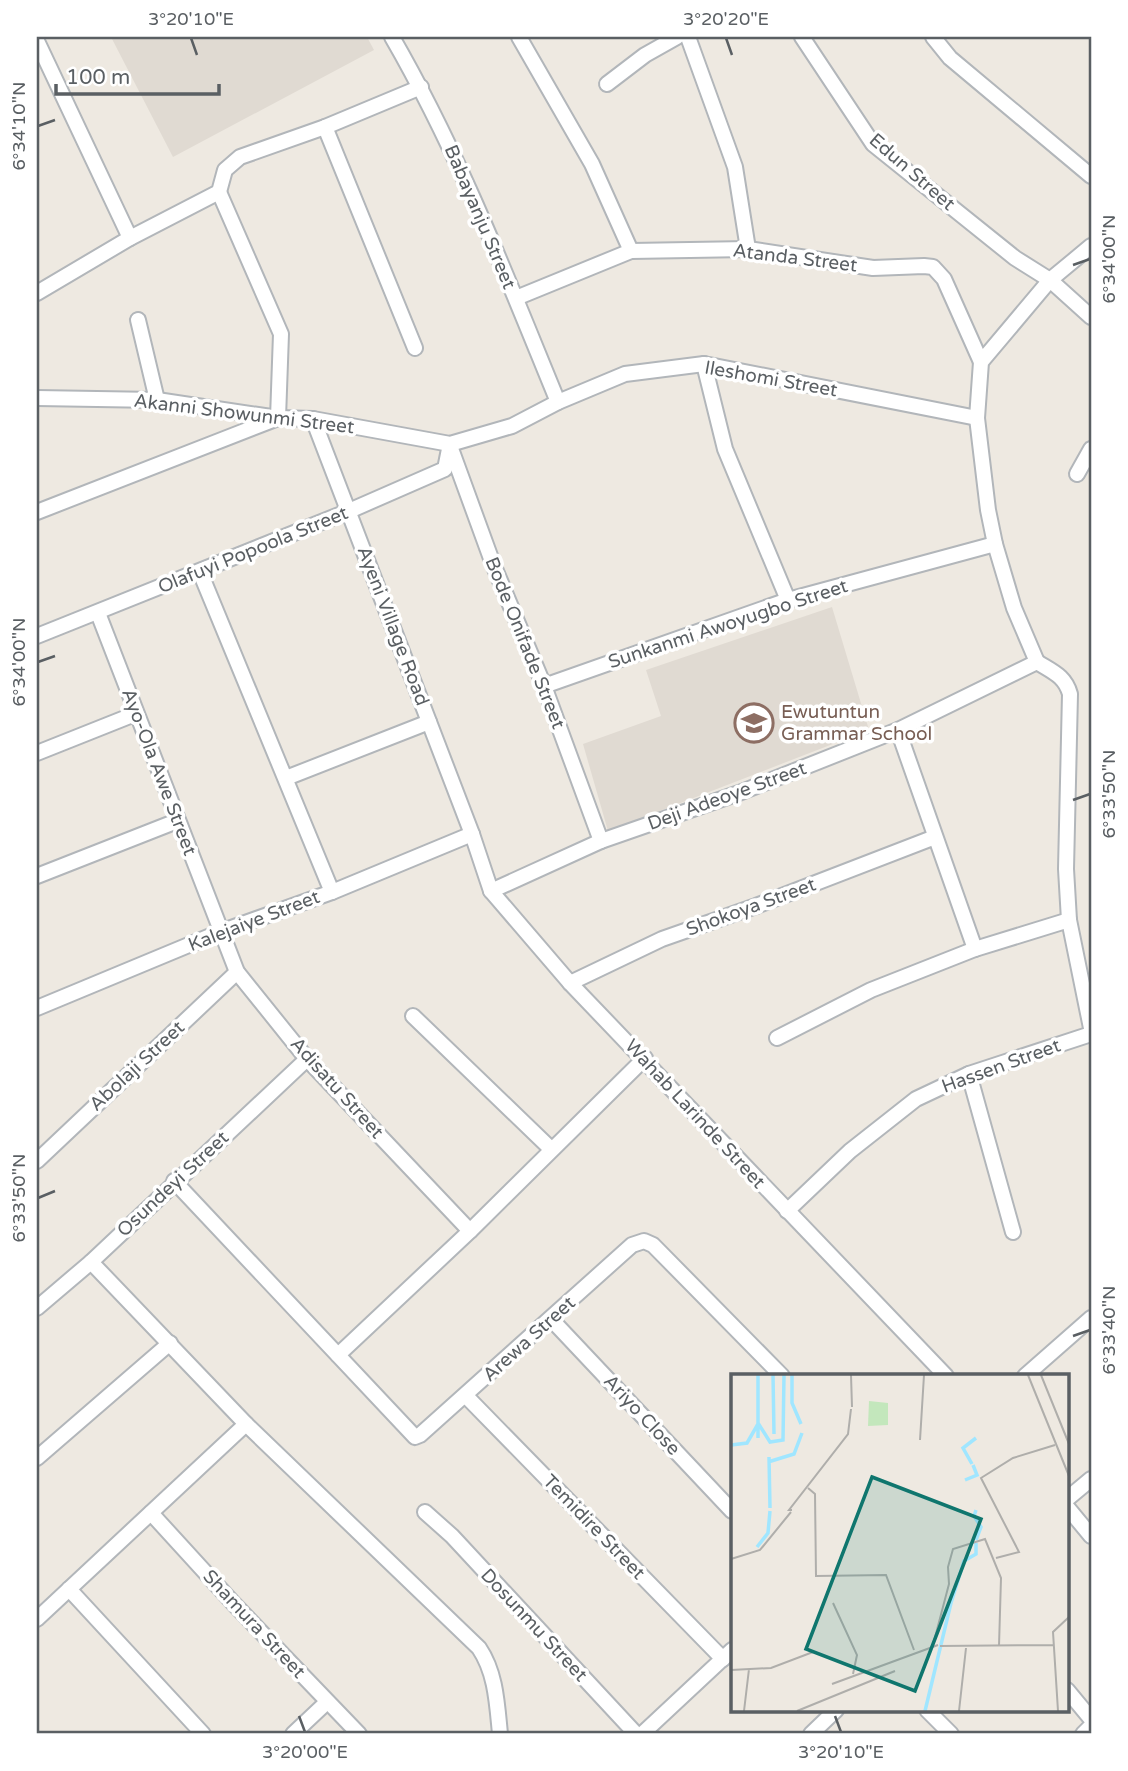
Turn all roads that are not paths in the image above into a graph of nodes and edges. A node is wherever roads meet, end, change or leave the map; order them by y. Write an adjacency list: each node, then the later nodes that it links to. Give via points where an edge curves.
1 (52, 37): 8 (street)
2 (392, 37): 10 (street, Babayanju Street)
3 (519, 37): 17 (street, via 592,164)
4 (677, 37): 9 (street)
5 (688, 37): 16 (street, via 735,167)
6 (803, 37): 18 (street, Edun Street, via 873,144 1015,258)
7 (933, 37): 12 (street, via 950,58)
8 (38, 43): 14 (street)
9 (607, 83)
10 (421, 87): 11 (street); 20 (street, Babayanju Street)
11 (326, 127): 13 (street, via 240,157 225,170); 23 (street)
12 (1091, 176)
13 (219, 192): 14 (street); 29 (street, via 281,334)
14 (130, 238): 19 (street)
15 (1091, 246): 18 (street)
16 (748, 249): 17 (street, Atanda Street); 24 (street, Atanda Street, via 873,268 933,267 944,279)
17 (631, 251): 20 (street, Atanda Street)
18 (1050, 280): 21 (street, Edun Street); 24 (street)
19 (37, 293)
20 (516, 298): 28 (street, Babayanju Street)
21 (1091, 317)
22 (138, 320): 27 (street)
23 (415, 348)
24 (981, 362): 30 (street)
25 (704, 365): 28 (street, Ileshomi Street, via 625,374); 30 (street, Ileshomi Street); 39 (street, via 725,449)
26 (37, 398): 27 (street, Akanni Showunmi Street)
27 (157, 400): 29 (street, Akanni Showunmi Street)
28 (558, 402): 32 (street, Ileshomi Street, via 512,426)
29 (278, 418): 31 (street, Akanni Showunmi Street); 36 (street)
30 (977, 418): 37 (street)
31 (313, 419): 32 (street, Akanni Showunmi Street); 35 (street, Ayeni Village Road)
32 (450, 444): 35 (street, Olafuyi Popoola Street, via 445,469); 43 (street, Bode Onifade Street)
33 (1091, 449): 34 (street)
34 (1077, 474)
35 (349, 511): 38 (street, Olafuyi Popoola Street); 45 (street, Ayeni Village Road)
36 (37, 512)
37 (995, 544): 39 (street, Sunkanmi Awoyugbo Street); 42 (street, via 1014,608)
38 (200, 572): 40 (street, Olafuyi Popoola Street); 48 (street)
39 (788, 600): 43 (street, Sunkanmi Awoyugbo Street)
40 (98, 613): 41 (street, Olafuyi Popoola Street); 44 (street, Ayo-Ola Awe Street)
41 (37, 636)
42 (1037, 662): 46 (street, Deji Adeoye Street); 56 (street, via 1060,676 1070,694)
43 (544, 686): 52 (street, Bode Onifade Street)
44 (135, 714): 47 (street); 49 (street, Ayo-Ola Awe Street)
45 (429, 722): 48 (street); 50 (street, Ayeni Village Road)
46 (898, 730): 51 (street); 52 (street, Deji Adeoye Street)
47 (37, 753)
48 (286, 778): 55 (street)
49 (177, 821): 53 (street); 57 (street, Ayo-Ola Awe Street)
50 (472, 834): 54 (street, Wahab Larinde Street); 55 (street, Kalejaiye Street)
51 (935, 837): 58 (street); 60 (street, Shokoya Street, via 662,939)
52 (601, 841): 54 (street, Deji Adeoye Street)
53 (37, 876)
54 (491, 891): 60 (street, Wahab Larinde Street)
55 (332, 892): 57 (street, Kalejaiye Street)
56 (1069, 920): 58 (street); 63 (street)
57 (220, 932): 59 (street, Adisatu Street); 61 (street, Kalejaiye Street)
58 (975, 949): 65 (street, via 871,990)
59 (237, 972): 67 (street, Adisatu Street); 70 (street, Abolaji Street)
60 (570, 983): 66 (street, Wahab Larinde Street)
61 (37, 1008)
62 (413, 1016): 69 (street)
63 (1091, 1028)
64 (1091, 1034): 68 (street, Hassen Street)
65 (777, 1038)
66 (645, 1058): 69 (street); 72 (street, Wahab Larinde Street)
67 (307, 1059): 71 (street, Osundeyi Street); 73 (street, Adisatu Street)
68 (969, 1074): 72 (street, Hassen Street, via 916,1099 850,1151); 74 (street)
69 (551, 1149): 73 (street)
70 (37, 1161)
71 (174, 1181): 75 (street, Osundeyi Street); 80 (street)
72 (787, 1212): 82 (street, Wahab Larinde Street)
73 (470, 1231): 80 (street)
74 (1013, 1232)
75 (91, 1262): 76 (street, Osundeyi Street); 79 (street)
76 (37, 1308)
77 (1091, 1318): 83 (street)
78 (551, 1319): 81 (street, Arewa Street, via 632,1245 644,1241); 84 (street, Arewa Street); 90 (street, Ariyo Close)
79 (170, 1343): 85 (street); 86 (street)
80 (338, 1355): 84 (street, Arewa Street, via 415,1437)
81 (780, 1374)
82 (944, 1374)
83 (1027, 1374)
84 (466, 1396): 96 (street, Temidire Street)
85 (246, 1424): 91 (street); 106 (street, via 479,1648 488,1661 495,1688)
86 (37, 1458)
87 (1091, 1479): 88 (street)
88 (1068, 1498)
89 (1068, 1508): 93 (street)
90 (731, 1509)
91 (151, 1513): 94 (street); 98 (street, Shamura Street)
92 (427, 1515): 107 (street, Dosunmu Street, via 452,1536)
93 (1091, 1536)
94 (69, 1589): 95 (street); 103 (street)
95 (37, 1619)
96 (728, 1654): 108 (street)
97 (1068, 1691): 101 (street)
98 (327, 1702): 104 (street); 105 (street, Shamura Street)
99 (834, 1712): 109 (street)
100 (930, 1712): 110 (street)
101 (1091, 1719)
102 (1091, 1726): 111 (street)
103 (203, 1734)
104 (293, 1734)
105 (359, 1734)
106 (500, 1734)
107 (636, 1734)
108 (642, 1734)
109 (811, 1734)
110 (951, 1734)
111 (1083, 1734)

